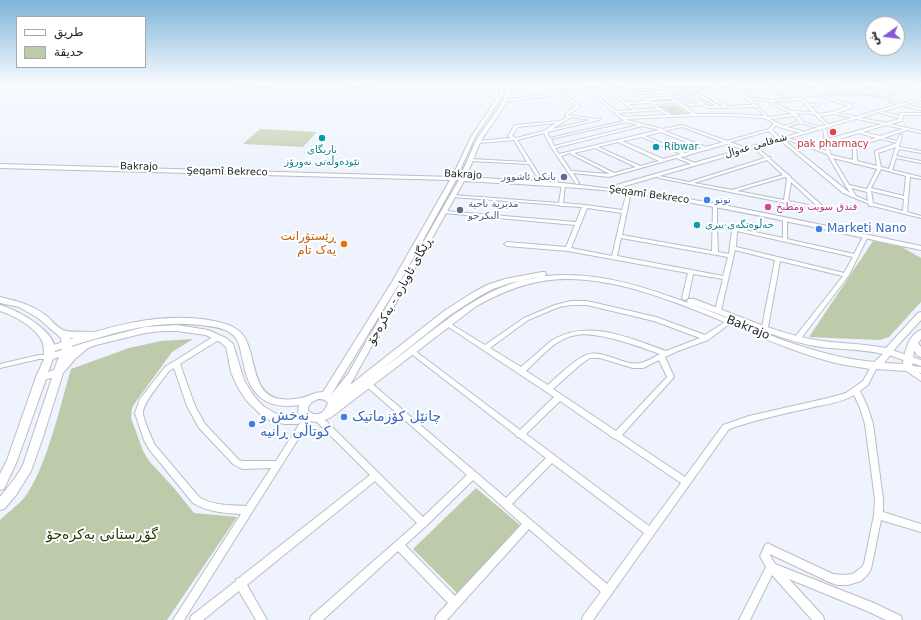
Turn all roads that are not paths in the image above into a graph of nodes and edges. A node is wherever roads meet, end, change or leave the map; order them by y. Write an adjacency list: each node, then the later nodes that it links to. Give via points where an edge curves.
1 (490, 112): 82 (main road, ڕێگای ئاوبارە - بەکرەجۆ, via 473,137)
2 (497, 112): 53 (main road, ڕێگای ئاوبارە - بەکرەجۆ)
3 (570, 112): 22 (street, via 566,115)
4 (616, 112): 27 (street)
5 (664, 112): 23 (street)
6 (692, 112): 18 (street)
7 (726, 112): 19 (street)
8 (736, 112): 20 (street)
9 (760, 112): 24 (street)
10 (793, 112): 16 (street); 21 (street)
11 (826, 112): 15 (street)
12 (834, 112): 15 (street)
13 (875, 112): 26 (main road, شەقامی عەواڵ)
14 (881, 112): 25 (street); 26 (main road, شەقامی عەواڵ)
15 (831, 113): 16 (street); 26 (street)
16 (817, 114): 35 (street)
17 (921, 114): 25 (street, via 901,114)
18 (696, 115): 19 (street); 23 (street)
19 (730, 115): 20 (street)
20 (740, 115): 24 (street)
21 (797, 115): 24 (street); 29 (street, via 801,121)
22 (570, 116): 28 (street); 39 (street, via 598,119)
23 (670, 116): 27 (street)
24 (765, 117): 31 (street)
25 (901, 117): 30 (street, via 901,120)
26 (856, 118): 32 (street); 35 (main road, شەقامی عەواڵ)
27 (625, 120): 33 (street); 49 (street)
28 (560, 122): 39 (street); 48 (street, via 516,126 510,136)
29 (799, 122): 34 (street); 35 (street)
30 (890, 122): 32 (street); 42 (street)
31 (775, 124): 34 (street); 37 (street)
32 (883, 124): 36 (street); 41 (street)
33 (643, 125): 38 (street); 43 (street)
34 (783, 127): 40 (street)
35 (825, 127): 40 (main road, شەقامی عەواڵ); 50 (main road, شەقامی عەواڵ); 52 (street)
36 (906, 129): 42 (street); 46 (street)
37 (770, 130): 50 (street); 54 (street)
38 (662, 131): 44 (street); 54 (street, via 682,126); 58 (street)
39 (545, 132): 48 (street); 49 (street)
40 (801, 132): 50 (main road, شەقامی عەواڵ)
41 (858, 132): 46 (street); 52 (street)
42 (921, 132): 47 (street)
43 (602, 135): 51 (street); 56 (street)
44 (641, 135): 51 (street); 64 (street)
45 (901, 136): 55 (street)
46 (880, 137): 55 (street); 72 (street, via 854,146)
47 (920, 138)
48 (515, 139): 53 (street); 73 (street)
49 (548, 139): 56 (street)
50 (783, 140): 59 (main road, شەقامی عەواڵ); 60 (main road, شەقامی عەواڵ); 65 (street); 100 (street)
51 (618, 141): 57 (street); 70 (street)
52 (826, 141): 65 (street)
53 (478, 142): 69 (main road, ڕێگای ئاوبارە - بەکرەجۆ)
54 (728, 143): 58 (street); 59 (street)
55 (898, 145): 61 (street); 66 (street); 77 (street, via 876,152)
56 (552, 147): 63 (street)
57 (596, 147): 62 (street); 76 (street)
58 (707, 149): 64 (street)
59 (745, 149): 74 (main road, شەقامی عەواڵ)
60 (757, 149): 68 (street); 85 (main road, شەقامی عەواڵ)
61 (921, 152)
62 (572, 153): 63 (street); 80 (street)
63 (559, 155): 79 (street)
64 (686, 155): 67 (street)
65 (829, 155): 72 (street); 92 (street)
66 (894, 157): 71 (street); 78 (street)
67 (677, 158): 70 (street); 74 (street)
68 (769, 158): 83 (street); 90 (street)
69 (471, 160): 73 (street); 84 (main road, ڕێگای ئاوبارە - بەکرەجۆ)
70 (663, 161): 76 (street)
71 (921, 162)
72 (856, 163): 77 (street)
73 (530, 164): 87 (street)
74 (694, 164): 93 (main road, شەقامی عەواڵ)
75 (0, 165): 82 (main road, Şeqamî Bekreco)
76 (639, 167): 80 (street)
77 (879, 169): 78 (street); 94 (street)
78 (890, 171): 81 (street)
79 (570, 172): 80 (street, via 609,176); 88 (street)
80 (614, 174)
81 (908, 175): 86 (street); 101 (street)
82 (454, 176): 84 (main road, Bakrajo); 117 (main road, ڕێگای ئاوبارە - بەکرەجۆ)
83 (788, 176): 97 (street); 102 (street); 102 (street, via 823,209)
84 (464, 177): 87 (main road, Bakrajo); 91 (main road, Şeqamî Bekreco); 99 (main road, ڕێگای ئاوبارە - بەکرەجۆ)
85 (659, 177): 89 (main road, شەقامی عەواڵ); 90 (street)
86 (921, 178)
87 (540, 179): 88 (main road, Bakrajo)
88 (577, 183): 93 (main road, Bakrajo)
89 (638, 183): 93 (main road, شەقامی عەواڵ); 96 (main road, via 640,187)
90 (690, 183): 97 (street)
91 (563, 185): 93 (main road, Şeqamî Bekreco); 103 (street)
92 (848, 186): 94 (street); 100 (street)
93 (618, 189): 95 (main road, Bakrajo); 98 (main road, Şeqamî Bekreco)
94 (869, 190): 101 (street); 104 (street)
95 (636, 191): 96 (main road, Bakrajo); 98 (main road, Şeqamî Bekreco); 106 (main road, Şeqamî Bekreco)
96 (650, 191): 120 (main road, Bakrajo, via 760,210)
97 (731, 191): 102 (street)
98 (629, 192): 108 (street)
99 (454, 196): 103 (street); 107 (main road, ڕێگای ئاوبارە - بەکرەجۆ)
100 (855, 198): 104 (street)
101 (906, 198): 109 (street)
102 (786, 202)
103 (561, 205): 105 (street)
104 (871, 205): 109 (street)
105 (585, 206): 108 (street); 112 (street)
106 (715, 206): 111 (main road, Şeqamî Bekreco); 113 (street)
107 (444, 212): 112 (street); 119 (main road, ڕێگای ئاوبارە - بەکرەجۆ)
108 (624, 212): 115 (street)
109 (905, 213): 110 (street)
110 (921, 217)
111 (785, 219): 116 (main road, Şeqamî Bekreco); 118 (street)
112 (578, 224): 125 (street)
113 (716, 225): 114 (street); 126 (street)
114 (735, 229): 118 (street); 123 (street)
115 (620, 236): 126 (street); 130 (street)
116 (866, 236): 122 (main road, Şeqamî Bekreco); 129 (street)
117 (419, 241): 119 (main road); 175 (main road, ڕێگای ئاوبارە - بەکرەجۆ)
118 (785, 241): 129 (street)
119 (427, 242): 175 (main road, ڕێگای ئاوبارە - بەکرەجۆ, via 351,376)
120 (921, 243)
121 (507, 244): 125 (street)
122 (903, 244): 124 (main road, Şeqamî Bekreco); 127 (main road)
123 (733, 248): 128 (street); 131 (street)
124 (921, 248)
125 (568, 249): 130 (street)
126 (715, 253): 128 (street)
127 (921, 254)
128 (731, 256): 134 (street)
129 (855, 256): 133 (street)
130 (614, 257): 132 (street)
131 (778, 259): 133 (street); 144 (street)
132 (691, 272): 134 (street); 135 (street)
133 (846, 275): 150 (street)
134 (725, 278): 140 (street)
135 (685, 298): 137 (main road, via 618,276 591,272 563,272 530,276 500,284); 140 (main road)
136 (0, 300): 145 (main road, via 32,310)
137 (457, 306): 139 (main road); 175 (main road)
138 (0, 308): 157 (main road, via 28,322 48,341)
139 (466, 310): 142 (main road, Bakrajo, via 496,293 522,284 554,278 591,277 646,289); 143 (main road, Bakrajo)
140 (718, 310): 144 (main road)
141 (921, 315): 156 (main road)
142 (730, 321): 147 (street); 155 (main road, Bakrajo)
143 (447, 324): 153 (street); 154 (main road, Bakrajo)
144 (765, 327): 150 (main road)
145 (62, 333): 149 (main road); 152 (main road)
146 (218, 337): 149 (main road, via 197,330 169,328); 161 (street); 178 (main road, via 230,346 239,381 259,407 276,419)
147 (706, 338): 153 (street, via 656,318 587,303 571,303 526,319); 159 (street)
148 (918, 338): 158 (main road); 160 (main road)
149 (95, 339): 152 (main road); 168 (main road); 176 (main road, via 169,320 196,321 228,328 240,337 251,376 266,396 278,403)
150 (797, 339): 151 (main road)
151 (810, 342): 155 (main road); 156 (main road, via 876,348)
152 (67, 347): 157 (main road); 168 (main road)
153 (485, 348): 167 (street)
154 (412, 352): 171 (main road, Bakrajo); 179 (street)
155 (811, 352): 164 (main road, Bakrajo, via 840,361)
156 (889, 352): 160 (street); 164 (main road)
157 (46, 354): 163 (street); 169 (main road)
158 (921, 354)
159 (664, 355): 167 (street, via 600,333 576,332 553,342); 172 (street, via 645,365 637,366 600,356 589,356); 180 (street, via 671,377)
160 (908, 358): 162 (street); 165 (main road)
161 (176, 362): 182 (street, via 191,406 202,426 236,462 242,465); 189 (street, via 162,374 140,405 139,412 148,440 201,504)
162 (921, 363)
163 (0, 366)
164 (874, 367): 165 (main road, Bakrajo); 173 (street, via 866,383)
165 (907, 368): 166 (street, Bakrajo); 170 (street)
166 (921, 370)
167 (521, 371): 172 (street)
168 (57, 373): 169 (main road); 188 (main road, via 28,465)
169 (41, 377): 186 (main road, via 12,461)
170 (921, 378)
171 (368, 384): 177 (main road, Bakrajo); 183 (street)
172 (548, 389): 174 (street)
173 (856, 391): 185 (street, via 839,399 749,419 726,427); 190 (street, via 869,424 879,499)
174 (559, 397): 179 (street); 180 (street)
175 (330, 400): 176 (main road, via 317,396); 177 (main road)
176 (307, 401): 178 (main road, via 303,413)
177 (329, 413): 178 (main road)
178 (313, 418): 182 (street); 184 (street)
179 (520, 434): 181 (street)
180 (616, 436): 185 (street)
181 (552, 458): 187 (street); 194 (street)
182 (278, 464): 189 (street)
183 (472, 475): 187 (street); 191 (street)
184 (375, 476): 191 (street); 197 (street)
185 (686, 482): 194 (street)
186 (0, 485)
187 (506, 504): 192 (street)
188 (0, 506)
189 (249, 510): 200 (street)
190 (878, 515): 193 (street); 196 (street, via 868,566 860,576 847,580 832,578 768,548 766,556)
191 (423, 523): 195 (street)
192 (529, 524): 198 (street); 199 (street)
193 (921, 528)
194 (650, 532): 198 (street)
195 (399, 545): 199 (street); 203 (street)
196 (771, 567): 206 (street); 207 (street); 208 (street)
197 (240, 583): 201 (street); 202 (street)
198 (607, 591): 205 (street)
199 (455, 603): 204 (street)
200 (178, 620)
201 (195, 620)
202 (262, 620)
203 (315, 620)
204 (440, 620)
205 (587, 620)
206 (744, 620)
207 (819, 620)
208 (897, 620)

